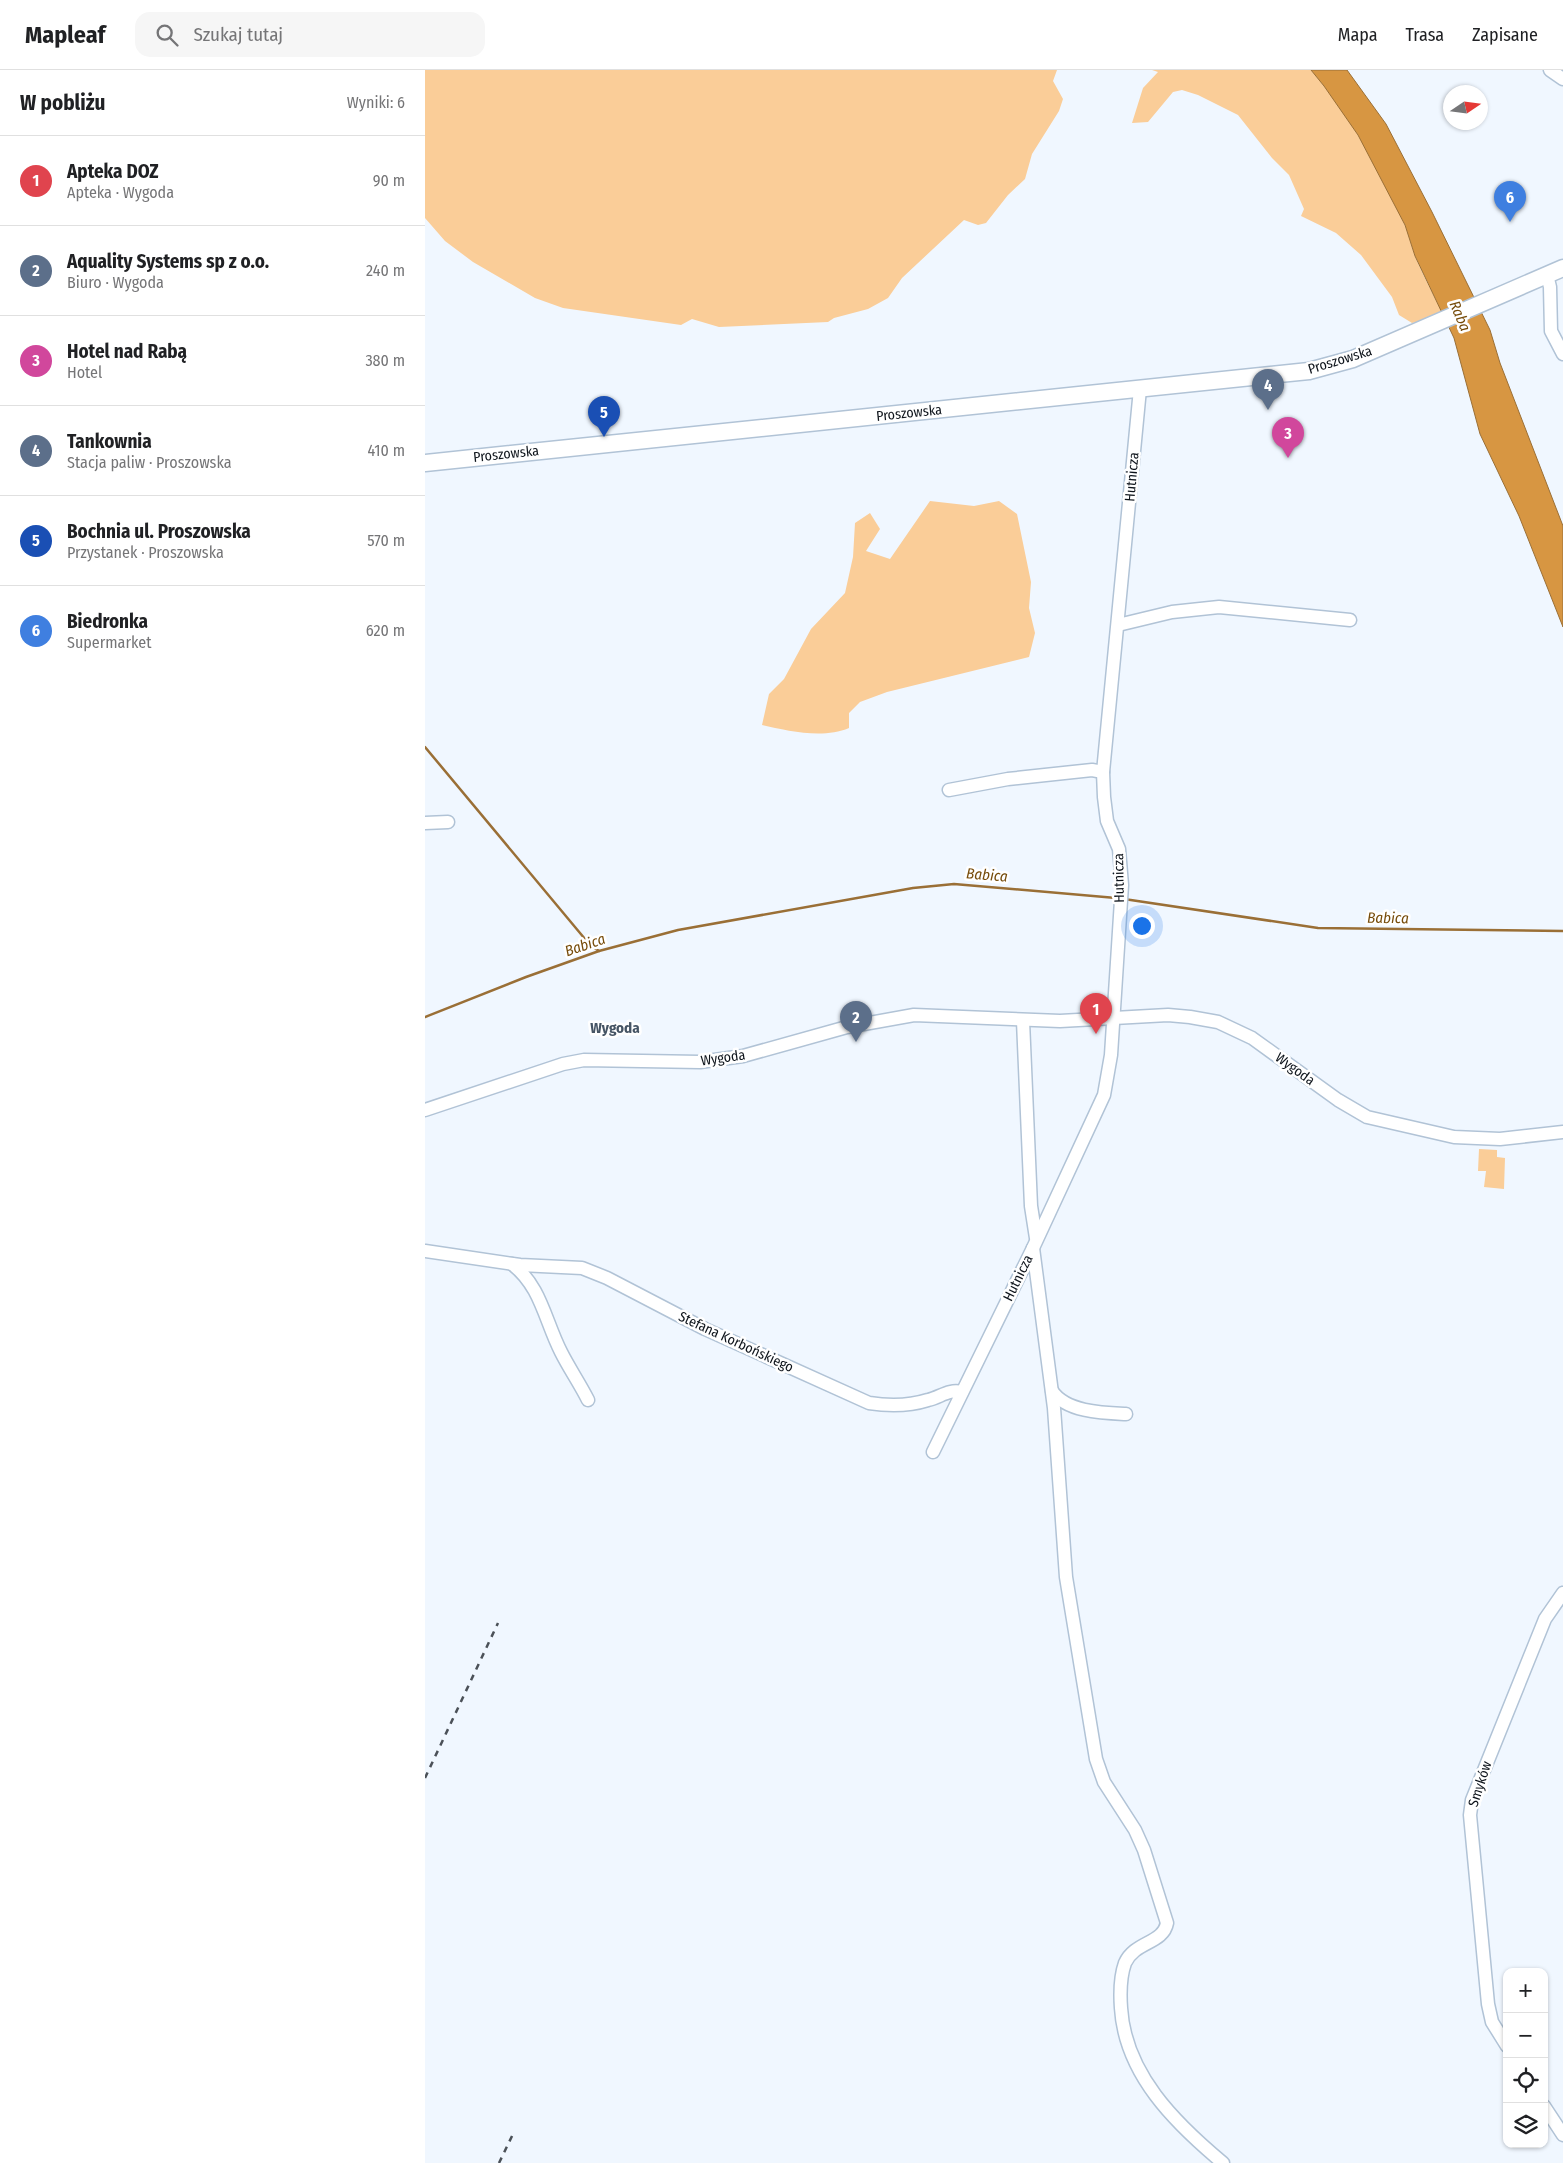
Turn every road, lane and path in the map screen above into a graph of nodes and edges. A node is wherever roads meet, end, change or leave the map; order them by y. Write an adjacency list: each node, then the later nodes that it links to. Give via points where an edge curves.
1 (1550, 70): 2 (street)
2 (1563, 79)
3 (1563, 268): 4 (main road, Proszowska)
4 (1547, 275): 5 (street, via 1551,331); 6 (main road, Proszowska, via 1389,344 1321,369)
5 (1563, 354)
6 (1140, 389): 7 (main road, Proszowska); 9 (street, Hutnicza)
7 (425, 463)
8 (1350, 620): 9 (street, via 1219,607 1172,612)
9 (1118, 625): 10 (street, Hutnicza)
10 (1103, 772): 11 (street, via 1092,770 1008,779); 14 (street, Hutnicza, via 1107,821 1119,849 1122,885)
11 (949, 790)
12 (448, 822): 13 (street)
13 (425, 823)
14 (1114, 1019): 15 (street, Wygoda); 17 (street, Wygoda, via 1168,1015 1218,1022 1251,1038 1367,1117 1454,1137 1500,1139); 18 (street, Hutnicza, via 1103,1095)
15 (1023, 1020): 16 (street, Wygoda, via 914,1016 847,1027 743,1056 709,1061 585,1060 563,1064); 18 (street)
16 (425, 1110)
17 (1563, 1132)
18 (1035, 1243): 21 (street); 22 (street, Hutnicza)
19 (425, 1251): 20 (street, Stefana Korbońskiego)
20 (512, 1264): 22 (street, Stefana Korbońskiego, via 582,1268 705,1329 869,1403 887,1406 928,1400 952,1390); 23 (street, via 529,1279 561,1352)
21 (1052, 1390): 24 (street, via 1057,1398 1095,1412); 30 (street, via 1066,1576 1096,1759 1104,1782 1144,1850 1167,1923 1162,1936 1137,1948 1125,1964 1120,1996 1122,2024 1133,2061 1148,2086 1183,2127)
22 (962, 1392): 25 (street, Hutnicza)
23 (589, 1400)
24 (1126, 1414)
25 (933, 1452)
26 (1563, 1593): 27 (street, Smyków, via 1545,1619 1472,1800 1470,1815 1488,2004 1492,2022)
27 (1503, 2040)
28 (1548, 2112): 29 (street)
29 (1563, 2135)
30 (1223, 2163)

